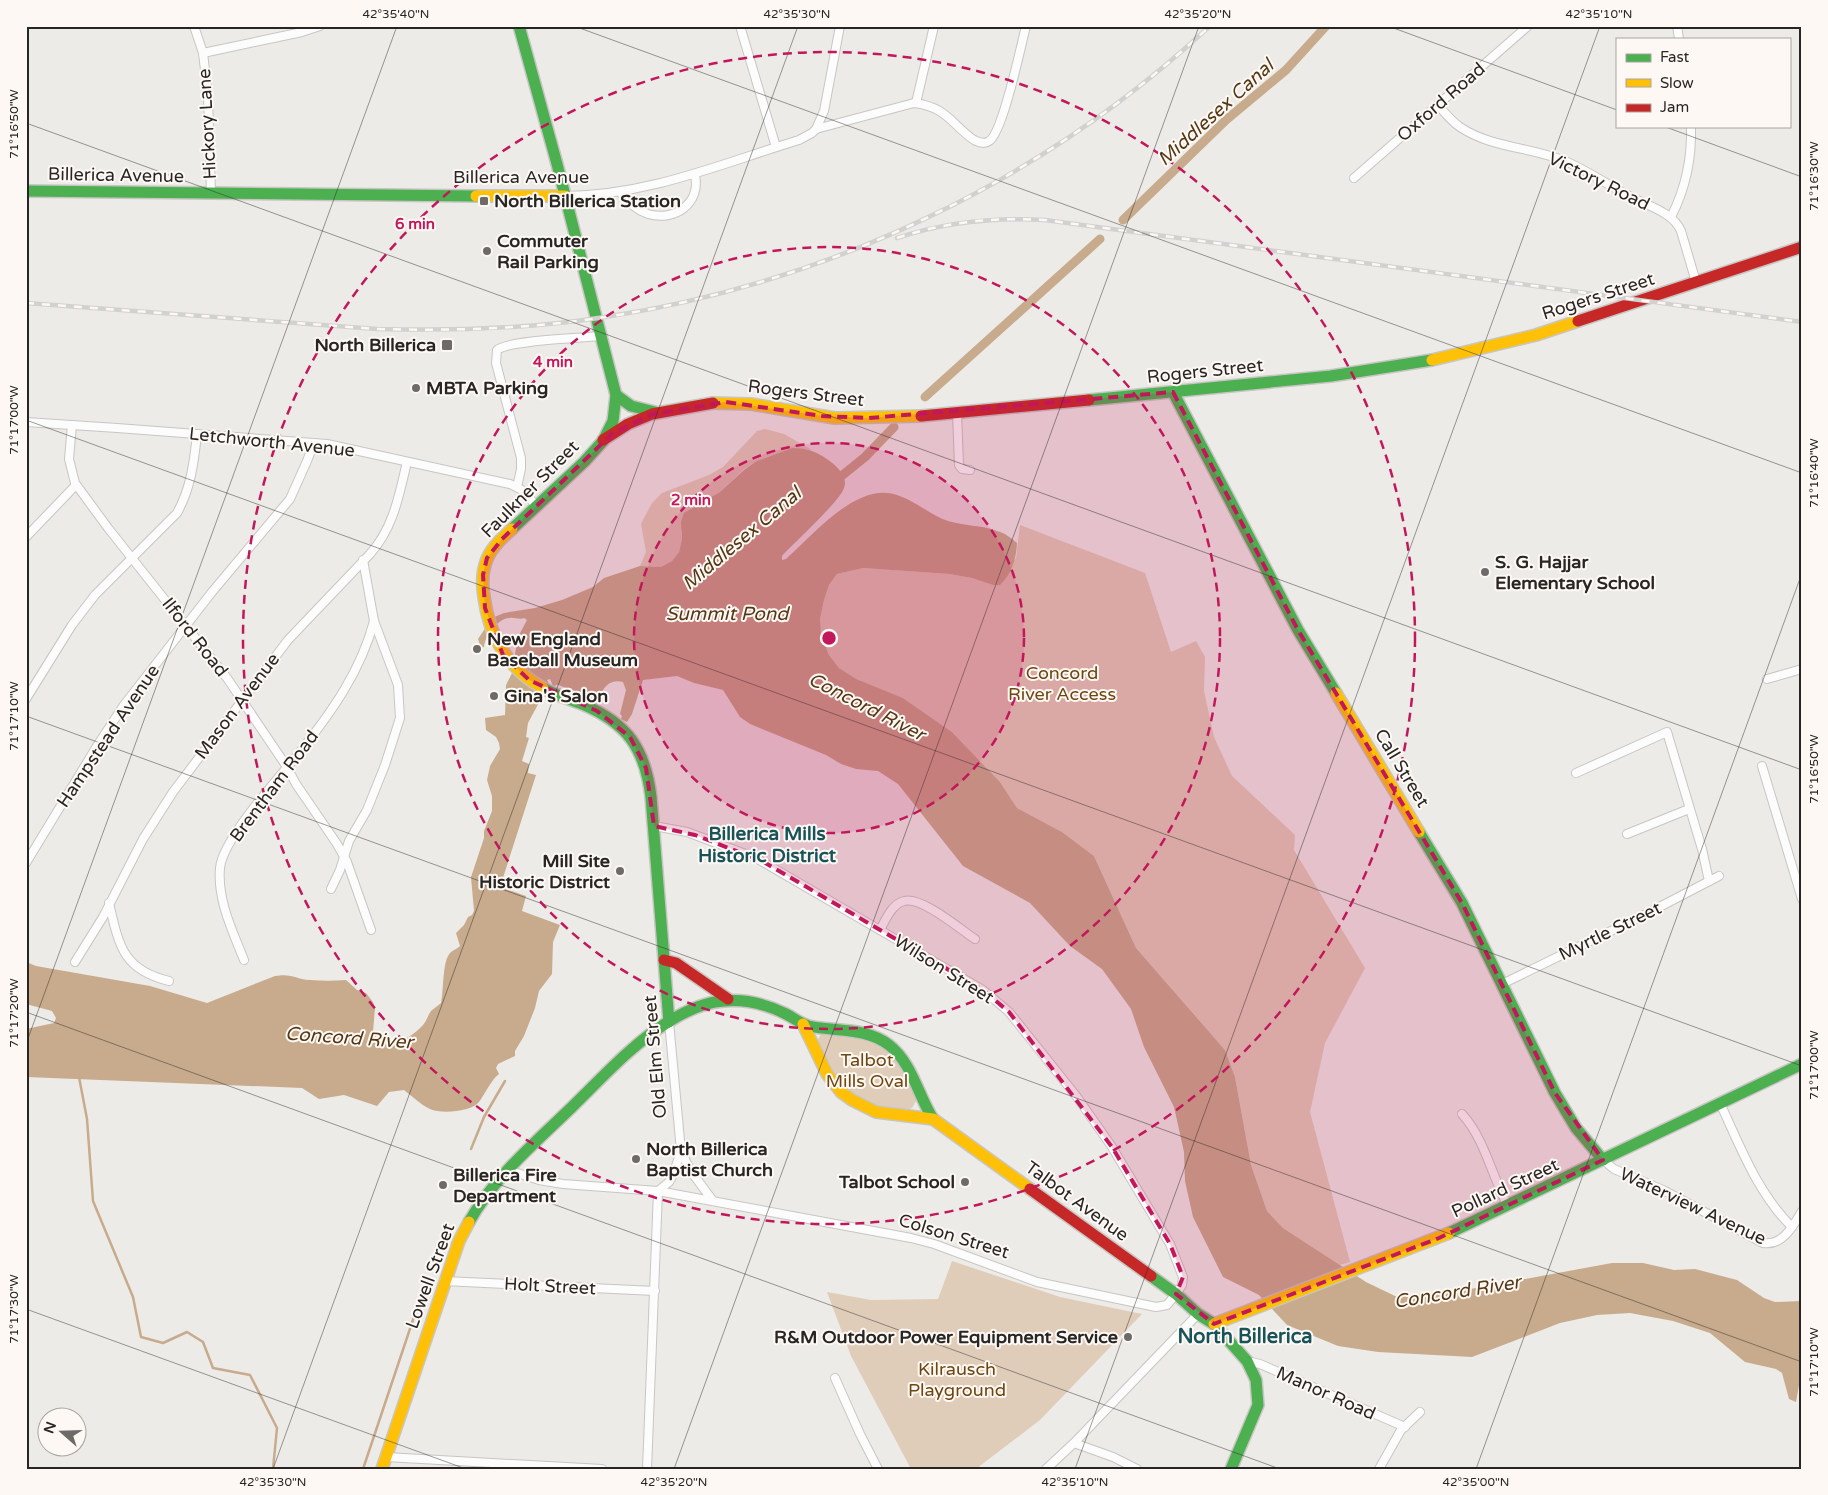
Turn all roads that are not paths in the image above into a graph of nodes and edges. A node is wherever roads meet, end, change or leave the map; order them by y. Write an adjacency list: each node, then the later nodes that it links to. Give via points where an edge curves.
1 (194, 26): 9 (street, Hickory Lane)
2 (320, 26): 9 (street)
3 (519, 26): 20 (main road)
4 (740, 26): 14 (street)
5 (840, 26): 13 (street, via 824,111)
6 (934, 26): 10 (street)
7 (1026, 26): 10 (street, Billerica Avenue, via 1014,76 991,140 974,140 944,113)
8 (1528, 26): 11 (street, Oxford Road)
9 (203, 52): 19 (street, Hickory Lane, via 208,96)
10 (916, 103): 13 (street, Billerica Avenue)
11 (1438, 105): 16 (street, Oxford Road); 21 (street, Victory Road, via 1469,133 1566,161)
12 (1691, 128): 21 (street, via 1688,171)
13 (816, 129): 14 (street, Billerica Avenue, via 806,137)
14 (776, 147): 15 (street, Billerica Avenue)
15 (695, 175): 18 (street, Billerica Avenue); 18 (street, via 694,196 685,208 666,215 648,214 630,204)
16 (1354, 178)
17 (26, 190): 19 (main road, Billerica Avenue)
18 (620, 192): 20 (street, Billerica Avenue)
19 (210, 194): 20 (main road, Billerica Avenue)
20 (565, 196): 24 (main road)
21 (1671, 217): 23 (street, Victory Road, via 1681,231)
22 (1802, 247): 23 (main road, Rogers Street)
23 (1696, 282): 25 (main road, Rogers Street, via 1536,335 1441,359 1331,376)
24 (602, 336): 26 (main road); 37 (street, via 518,343 497,350 496,363 521,458)
25 (1173, 392): 28 (main road, Rogers Street); 69 (main road, Call Street, via 1298,630 1458,896)
26 (616, 395): 27 (main road, via 638,409); 32 (main road, via 613,423)
27 (660, 412): 28 (main road, Rogers Street, via 726,402 842,418); 32 (main road, Rogers Street, via 628,424)
28 (957, 413): 35 (street, via 958,465)
29 (26, 422): 30 (street, Letchworth Avenue)
30 (72, 425): 31 (street, Letchworth Avenue); 36 (street, Ilford Road, via 69,459)
31 (197, 434): 33 (street, Letchworth Avenue); 40 (street, via 191,479 178,513)
32 (603, 440): 38 (main road, Faulkner Street)
33 (314, 443): 34 (street, Letchworth Avenue); 43 (street, Hampstead Avenue, via 290,500)
34 (407, 462): 37 (street, Letchworth Avenue); 41 (street, Mason Avenue, via 391,521)
35 (970, 470)
36 (76, 485): 39 (street); 40 (street, Ilford Road)
37 (517, 487): 38 (street, Letchworth Avenue)
38 (536, 506): 46 (main road, Faulkner Street, via 487,558 483,585 490,627 500,648 513,668)
39 (26, 537)
40 (133, 558): 43 (street, Ilford Road); 47 (street, via 95,595 72,625)
41 (364, 560): 42 (street); 48 (street, Mason Avenue, via 294,632)
42 (374, 621): 50 (street, Brentham Road, via 351,680); 55 (street, via 396,679 400,708 397,731 385,765)
43 (186, 626): 48 (street, Ilford Road); 56 (street, Hampstead Avenue, via 124,705)
44 (1802, 669): 45 (street)
45 (1767, 679)
46 (546, 690): 53 (main road, Old Elm Street, via 602,713 630,737 646,768)
47 (26, 699)
48 (242, 701): 50 (street, Ilford Road); 61 (street, Mason Avenue, via 160,811)
49 (1762, 766): 60 (street)
50 (287, 767): 55 (street, Ilford Road); 65 (street, Brentham Road, via 233,838 220,865 223,902)
51 (1576, 773): 52 (street, via 1667,732)
52 (1689, 809): 54 (street); 58 (street)
53 (654, 826): 63 (street, Wilson Street, via 687,832 756,858); 66 (main road, Old Elm Street)
54 (1627, 834)
55 (344, 856): 59 (street); 62 (street, Ilford Road)
56 (26, 862)
57 (1719, 876): 58 (street, Myrtle Street)
58 (1709, 881): 69 (street, Myrtle Street)
59 (332, 889)
60 (1802, 898)
61 (109, 903): 67 (street, Mason Avenue); 68 (street, via 129,960 147,974)
62 (371, 930)
63 (880, 930): 64 (street, via 891,910 911,900 918,901); 87 (street, Wilson Street, via 983,990 1008,1012 1112,1147 1182,1270 1182,1285)
64 (975, 939)
65 (244, 960)
66 (664, 960): 70 (main road, Talbot Avenue, via 676,963); 71 (main road, Old Elm Street)
67 (75, 962)
68 (170, 981)
69 (1502, 984): 78 (main road, Call Street, via 1555,1094 1576,1128)
70 (728, 999): 71 (main road, Talbot Avenue, via 705,1004); 72 (main road, Talbot Avenue, via 767,1006)
71 (668, 1022): 77 (street, Old Elm Street); 79 (main road, Lowell Street, via 620,1060)
72 (802, 1024): 76 (main road, Talbot Avenue, via 827,1075 840,1092 876,1112); 76 (main road, Talbot Avenue, via 867,1033 889,1045 910,1072)
73 (1802, 1064): 74 (main road, Pollard Street)
74 (1720, 1103): 78 (main road, Pollard Street); 84 (street, via 1772,1205)
75 (1462, 1114): 82 (street, via 1476,1134)
76 (933, 1120): 87 (main road, Talbot Avenue)
77 (681, 1151): 80 (street, Old Elm Street, via 673,1175); 81 (street, via 690,1170)
78 (1603, 1160): 82 (main road, Pollard Street); 84 (street, Waterview Avenue, via 1621,1173 1763,1243 1779,1241)
79 (508, 1170): 80 (street, Colson Street, via 563,1184); 85 (main road, Lowell Street, via 472,1216)
80 (658, 1192): 81 (street, Colson Street); 86 (street)
81 (713, 1200): 87 (street, Colson Street, via 911,1238 1065,1289 1156,1307 1167,1305)
82 (1508, 1206): 89 (main road, Pollard Street, via 1439,1238)
83 (1802, 1211): 84 (street, Waterview Avenue)
84 (1792, 1227)
85 (444, 1281): 86 (street, Holt Street); 95 (main road, Lowell Street)
86 (655, 1291): 98 (street)
87 (1176, 1294): 88 (main road, Talbot Avenue)
88 (1198, 1314): 89 (main road); 94 (street)
89 (1214, 1324): 90 (main road)
90 (1247, 1361): 93 (street, Manor Road); 102 (main road, via 1256,1380 1258,1405)
91 (835, 1378): 99 (street)
92 (1420, 1412): 93 (street)
93 (1404, 1427): 103 (street)
94 (1074, 1443): 100 (street); 101 (street)
95 (386, 1457): 96 (main road, Lowell Street); 97 (street)
96 (382, 1469)
97 (602, 1469)
98 (647, 1469)
99 (878, 1469)
100 (1046, 1469)
101 (1137, 1469)
102 (1231, 1469)
103 (1379, 1469)

